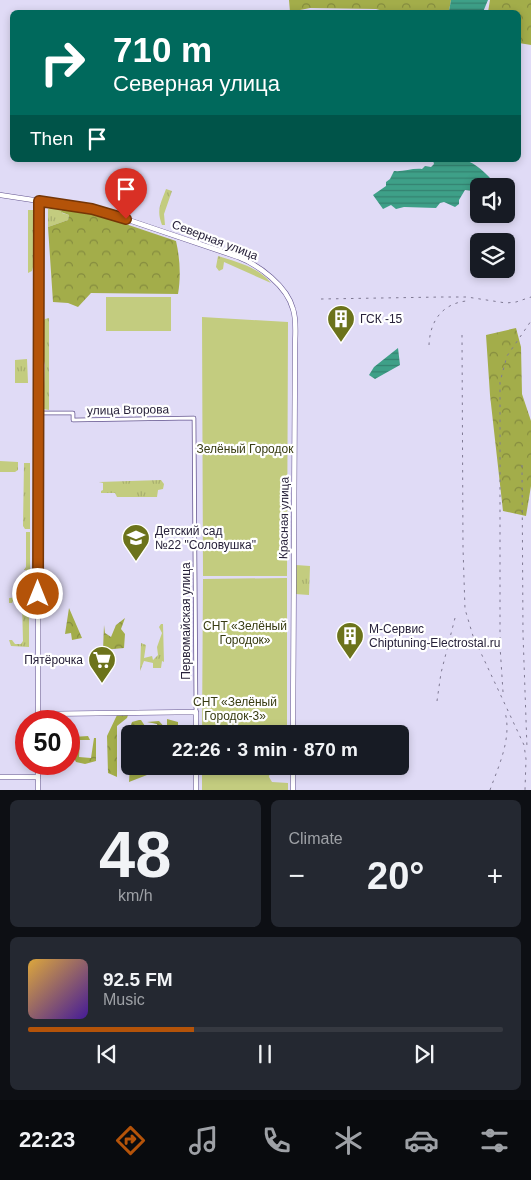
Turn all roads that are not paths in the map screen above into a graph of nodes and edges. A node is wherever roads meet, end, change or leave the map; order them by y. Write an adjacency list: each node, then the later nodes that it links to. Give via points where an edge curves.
1 (0, 195): 2 (main road, Северная улица)
2 (39, 201): 3 (main road, Северная улица, via 106,212 244,259 267,274); 4 (main road)
3 (291, 302): 10 (main road, Красная улица, via 295,317)
4 (38, 413): 5 (street, улица Второва, via 73,413 73,420); 6 (main road)
5 (194, 418): 7 (street, Первомайская улица)
6 (38, 710)
7 (196, 712): 8 (main road); 9 (main road, Первомайская улица)
8 (80, 713)
9 (196, 725)
10 (293, 725)
11 (196, 775): 16 (main road)
12 (293, 775): 17 (main road)
13 (0, 777): 14 (main road)
14 (38, 777): 15 (main road)
15 (38, 790)
16 (196, 790)
17 (293, 790)

